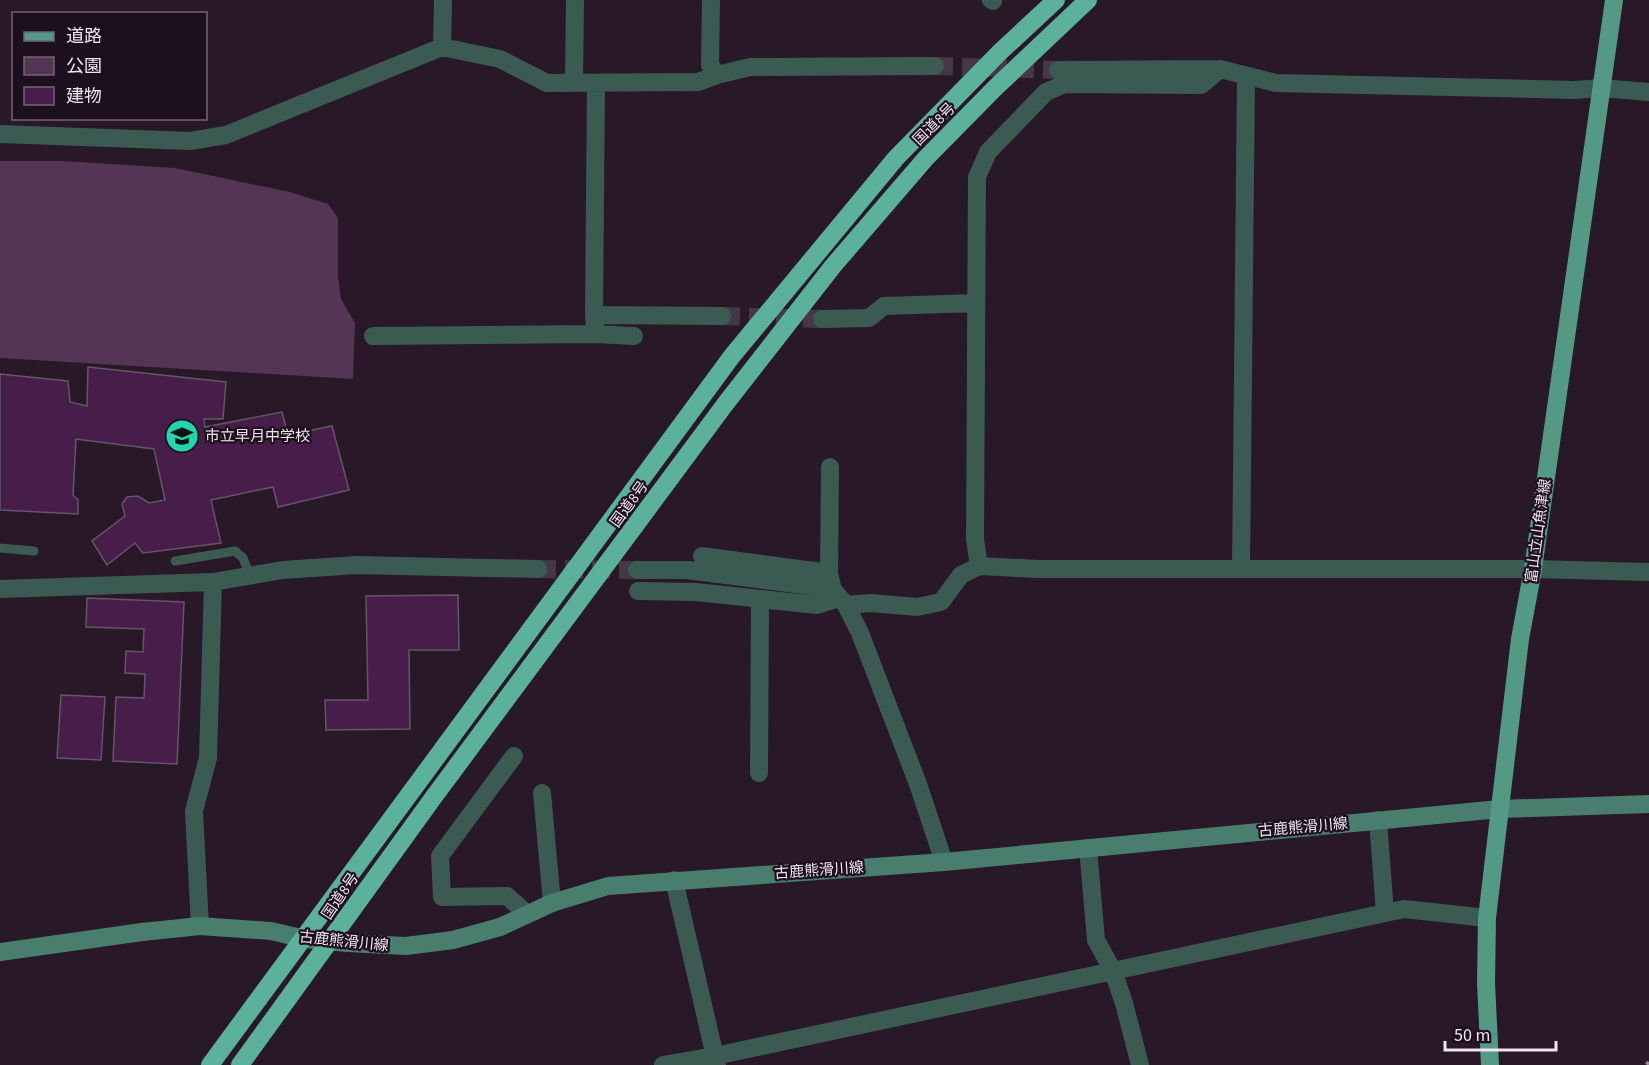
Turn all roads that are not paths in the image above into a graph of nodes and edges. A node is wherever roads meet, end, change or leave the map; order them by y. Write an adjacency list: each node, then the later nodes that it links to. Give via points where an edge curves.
1 (443, 0): 7 (street)
2 (575, 0): 14 (street)
3 (711, 0): 11 (street, via 710,65)
4 (1056, 0): 56 (highway, 国道8号, via 896,158 780,296)
5 (1088, 0): 57 (highway, 国道8号, via 926,158 832,266 726,403)
6 (1614, 0): 15 (main road, 富山立山魚津線)
7 (442, 47): 14 (street, via 500,59 548,83); 17 (street, via 226,135 190,141)
8 (935, 66): 11 (street, via 750,67)
9 (1220, 69): 10 (street); 12 (street); 18 (street, via 1202,86 1065,84 1046,92 988,152 977,177)
10 (1058, 70)
11 (717, 75): 13 (street, via 698,82)
12 (1246, 76): 15 (street, via 1276,83); 32 (street)
13 (596, 82): 14 (street); 19 (street)
14 (574, 83)
15 (1602, 88): 16 (street); 33 (main road, 富山立山魚津線)
16 (1649, 92)
17 (0, 134)
18 (976, 303): 21 (street, via 884,306 869,318); 30 (street, via 975,539)
19 (594, 315): 20 (street); 22 (street)
20 (722, 316)
21 (822, 319)
22 (596, 334): 23 (street); 24 (street)
23 (373, 336)
24 (634, 336)
25 (830, 467): 40 (street)
26 (0, 548): 27 (lane)
27 (34, 551)
28 (702, 556): 40 (street)
29 (175, 561): 36 (lane, via 236,551)
30 (980, 566): 32 (street); 40 (street, via 961,575 941,602 917,607 872,603)
31 (538, 569): 36 (street, via 357,565)
32 (1241, 569): 33 (street)
33 (1533, 569): 35 (street); 46 (main road, 富山立山魚津線, via 1520,639)
34 (637, 570): 40 (street, via 687,570 811,585)
35 (1649, 572)
36 (250, 576): 37 (street)
37 (213, 582): 38 (street); 55 (street, via 208,758 194,811)
38 (0, 589)
39 (639, 591): 41 (street, via 696,591)
40 (837, 592): 41 (street, via 817,605); 49 (street, via 860,633)
41 (760, 599): 43 (street)
42 (514, 756): 53 (street, via 440,856 442,897 507,896)
43 (759, 773)
44 (542, 793): 51 (street)
45 (1649, 804): 46 (main road, 古鹿熊滑川線)
46 (1500, 809): 47 (main road, 古鹿熊滑川線); 54 (main road, 富山立山魚津線)
47 (1378, 820): 48 (main road, 古鹿熊滑川線); 52 (street)
48 (1088, 848): 49 (main road, 古鹿熊滑川線); 59 (street, via 1096,940)
49 (944, 862): 50 (main road, 古鹿熊滑川線)
50 (674, 880): 51 (main road, 古鹿熊滑川線, via 608,886); 60 (street)
51 (552, 903): 53 (main road, 古鹿熊滑川線)
52 (1385, 913): 54 (street, via 1404,909); 59 (street)
53 (526, 914): 57 (main road, 古鹿熊滑川線, via 500,927 453,940 406,946)
54 (1487, 918): 65 (main road, 富山立山魚津線)
55 (200, 926): 56 (main road, 古鹿熊滑川線, via 271,931); 58 (main road, 古鹿熊滑川線)
56 (305, 939): 57 (main road, 古鹿熊滑川線); 61 (highway, 国道8号)
57 (331, 941): 62 (highway, 国道8号)
58 (0, 952)
59 (1113, 971): 60 (street); 64 (street)
60 (716, 1060): 63 (street)
61 (210, 1065)
62 (240, 1065)
63 (663, 1065)
64 (1140, 1065)
65 (1490, 1065)

